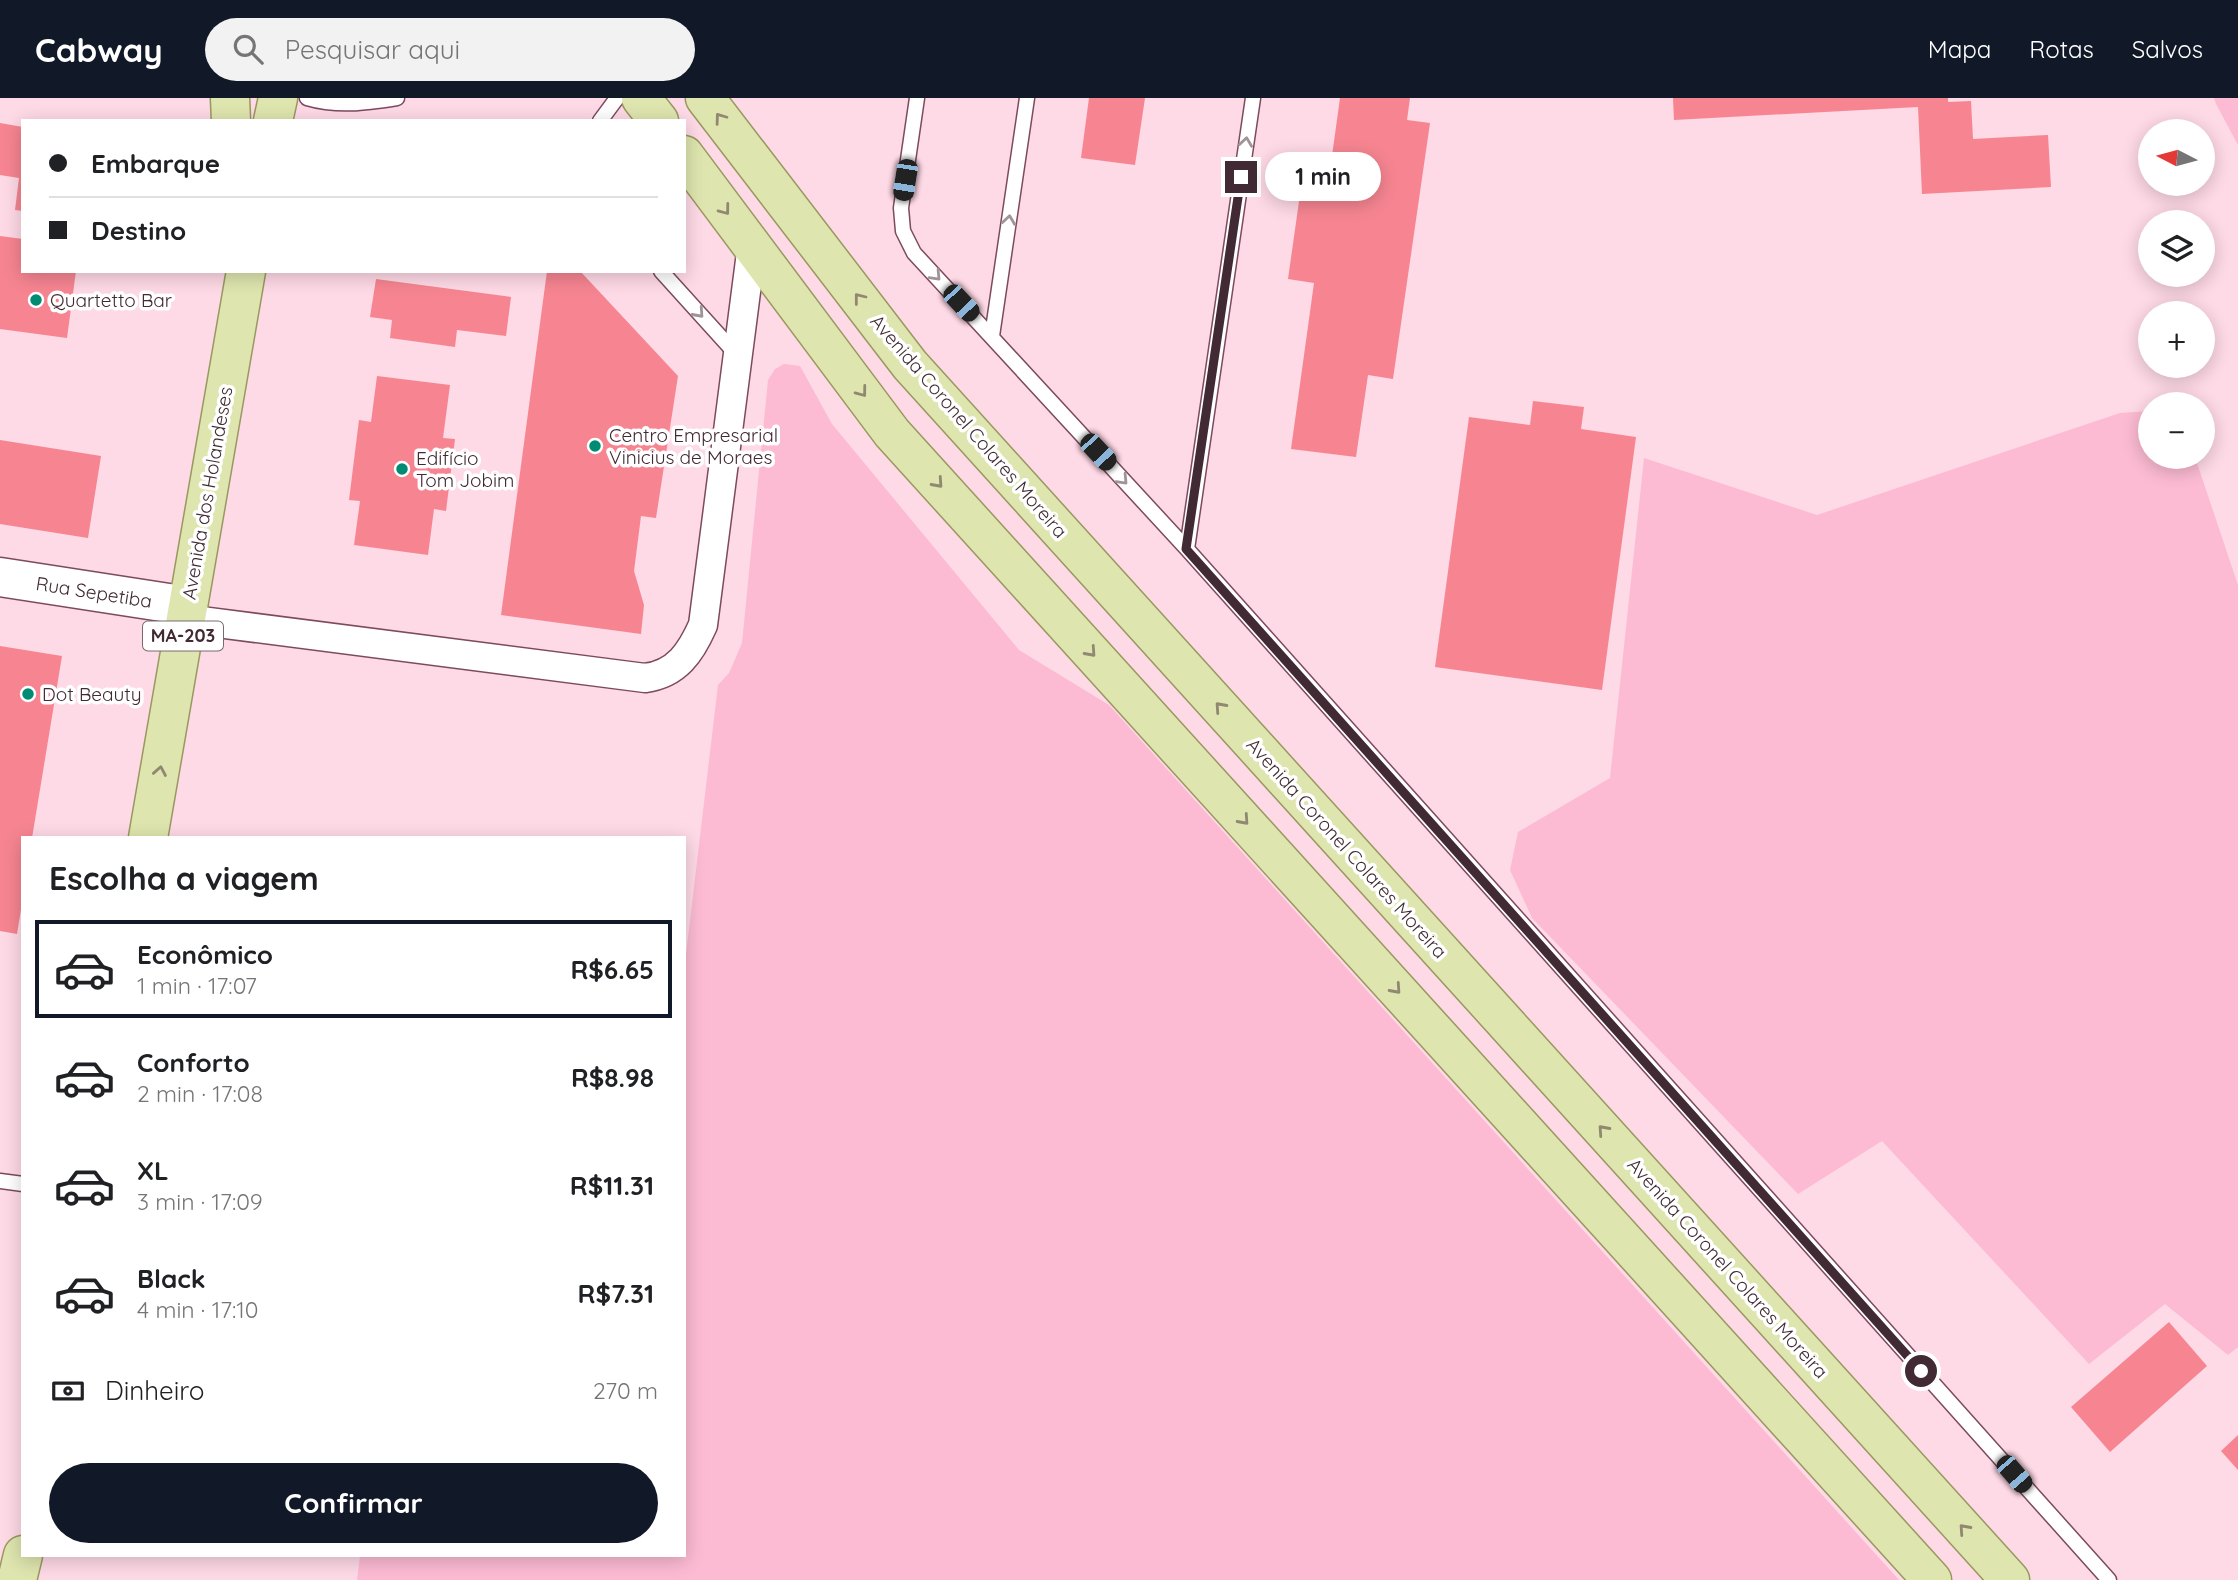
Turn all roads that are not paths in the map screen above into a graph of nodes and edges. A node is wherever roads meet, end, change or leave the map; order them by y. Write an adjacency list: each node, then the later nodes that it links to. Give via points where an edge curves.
1 (230, 98): 11 (main road)
2 (278, 98): 12 (main road)
3 (307, 98): 4 (lane, via 328,104)
4 (397, 98)
5 (617, 98): 13 (lane)
6 (641, 98): 14 (main road)
7 (705, 98): 34 (main road, Avenida Coronel Colares Moreira, one-way to 7, via 911,365)
8 (917, 98): 20 (lane, one-way to 20, via 901,208 903,231 914,253)
9 (1027, 98): 20 (lane, one-way to 9)
10 (1253, 98): 23 (lane, one-way to 10)
11 (231, 119)
12 (273, 119)
13 (601, 119)
14 (657, 119)
15 (686, 158): 16 (main road, one-way to 16)
16 (752, 245): 21 (street); 33 (main road, one-way to 33, via 892,432)
17 (225, 273): 22 (main road)
18 (246, 273): 22 (main road, Avenida dos Holandeses / MA-203)
19 (664, 273): 21 (lane, one-way to 21)
20 (992, 336): 23 (lane, one-way to 23)
21 (737, 355): 25 (street, via 704,625 685,659 660,676 645,678)
22 (217, 433): 25 (main road, Avenida dos Holandeses / MA-203)
23 (1186, 549): 35 (lane)
24 (0, 578): 25 (street, Rua Sepetiba)
25 (187, 612): 26 (main road, Avenida dos Holandeses / MA-203, one-way to 25)
26 (148, 836)
27 (0, 1181): 28 (lane)
28 (21, 1184)
29 (23, 1557): 31 (main road)
30 (33, 1557): 32 (main road)
31 (17, 1580)
32 (30, 1580)
33 (1932, 1580)
34 (2010, 1580)
35 (2109, 1580)

